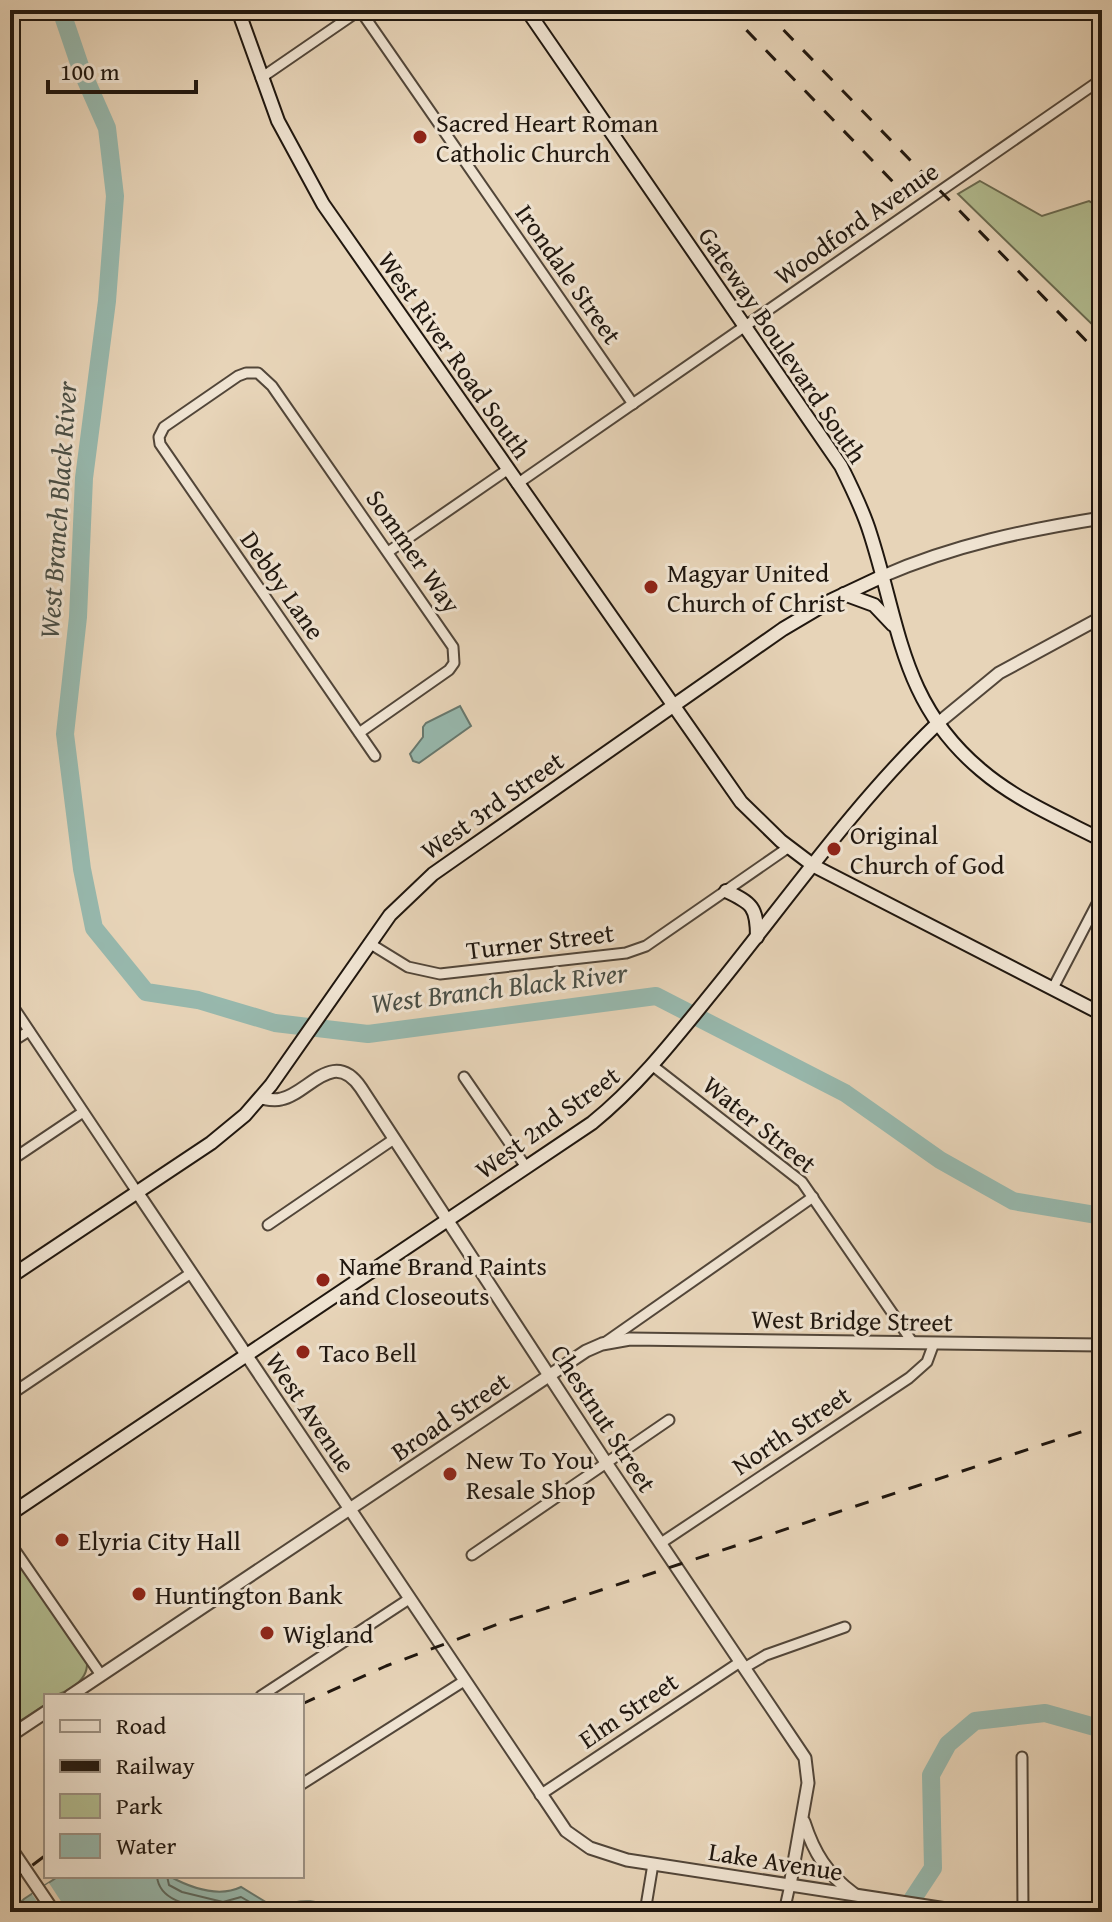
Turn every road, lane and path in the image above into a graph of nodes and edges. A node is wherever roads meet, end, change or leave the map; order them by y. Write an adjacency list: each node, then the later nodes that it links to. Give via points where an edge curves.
1 (238, 10): 6 (main road, West River Road South)
2 (360, 10): 6 (street); 9 (street, Irondale Street)
3 (527, 10): 8 (main road, Gateway Boulevard South)
4 (10, 56): 5 (street)
5 (10, 66)
6 (261, 78): 11 (main road, West River Road South, via 323,204)
7 (1102, 79): 8 (street, Woodford Avenue)
8 (746, 326): 9 (street, Woodford Avenue); 15 (main road, Gateway Boulevard South, via 841,466)
9 (633, 404): 12 (street, Woodford Avenue)
10 (159, 437): 14 (street, Sommer Way, via 164,427 238,376 258,373); 21 (street, Debby Lane, via 163,451)
11 (507, 470): 12 (main road, West River Road South); 14 (street)
12 (517, 484): 19 (main road, West River Road South)
13 (1102, 518): 15 (street, West 3rd Street, via 978,541)
14 (388, 552): 21 (street, Sommer Way, via 451,643 454,663)
15 (883, 576): 16 (main road, West 3rd Street); 18 (main road, Gateway Boulevard South)
16 (844, 594): 18 (main road, via 874,605); 19 (main road, West 3rd Street)
17 (1102, 617): 20 (street, West 2nd Street, via 999,673)
18 (895, 627): 20 (main road, Gateway Boulevard South, via 912,678)
19 (672, 706): 24 (main road, West River Road South, via 741,802); 29 (main road, West 3rd Street, via 442,866 408,895)
20 (937, 724): 23 (main road, Gateway Boulevard South, via 1000,785); 25 (main road, West 2nd Street, via 898,761)
21 (359, 733): 22 (street, Debby Lane)
22 (375, 756)
23 (1102, 840)
24 (789, 847): 25 (main road, West River Road South); 26 (street, Turner Street)
25 (814, 866): 28 (main road, West 2nd Street); 30 (main road, West River Road South)
26 (726, 891): 28 (main road, via 753,908); 29 (street, Turner Street, via 646,946 626,953 440,974 408,967)
27 (1102, 894): 30 (street)
28 (757, 937): 35 (main road, West 2nd Street)
29 (369, 943): 37 (main road, West 3rd Street)
30 (1053, 988): 32 (main road, West River Road South)
31 (10, 1002): 33 (street, West Avenue)
32 (1102, 1014)
33 (29, 1031): 34 (street); 38 (street, West Avenue)
34 (10, 1043)
35 (653, 1066): 41 (main road, West 2nd Street, via 617,1103); 43 (street, Water Street, via 798,1178)
36 (464, 1077): 41 (street)
37 (261, 1098): 39 (street, Chestnut Street, via 283,1099 322,1074 343,1074 358,1082); 42 (main road, West 3rd Street, via 211,1143)
38 (83, 1112): 40 (street); 42 (street, West Avenue)
39 (394, 1139): 44 (street, Chestnut Street); 45 (street)
40 (10, 1161)
41 (526, 1167): 44 (main road, West 2nd Street)
42 (137, 1192): 46 (street, West Avenue); 47 (main road, West 3rd Street)
43 (813, 1197): 48 (street, Water Street); 50 (street, Broad Street)
44 (448, 1220): 52 (main road, West 2nd Street); 53 (street, Chestnut Street)
45 (268, 1225)
46 (191, 1273): 52 (street, West Avenue); 54 (street)
47 (10, 1277)
48 (913, 1343): 49 (street, West Bridge Street); 50 (street, West Bridge Street, via 630,1339)
49 (934, 1343): 51 (street, West Bridge Street); 60 (street, North Street, via 927,1362 909,1378)
50 (602, 1344): 53 (street, Broad Street)
51 (1102, 1345)
52 (245, 1354): 57 (street, West Avenue); 58 (main road, West 2nd Street)
53 (550, 1376): 56 (street, Chestnut Street); 57 (street, Broad Street)
54 (10, 1395)
55 (669, 1420): 56 (street)
56 (607, 1464): 60 (street, Chestnut Street); 61 (street)
57 (349, 1509): 62 (street, West Avenue); 65 (street, Broad Street)
58 (10, 1514)
59 (10, 1543): 65 (street)
60 (661, 1543): 64 (street, Chestnut Street)
61 (472, 1555)
62 (409, 1599): 66 (street, West Avenue); 68 (street)
63 (845, 1627): 64 (street, Elm Street)
64 (742, 1665): 73 (street, Elm Street); 74 (street, Chestnut Street, via 805,1758 808,1783)
65 (101, 1675): 67 (street, Broad Street)
66 (464, 1681): 72 (street); 73 (street, West Avenue)
67 (73, 1694)
68 (264, 1694)
69 (44, 1713): 70 (street)
70 (10, 1736)
71 (1022, 1757): 84 (street)
72 (304, 1783)
73 (540, 1795): 75 (street, West Avenue)
74 (802, 1817): 78 (street, Chestnut Street); 79 (street, via 820,1861)
75 (581, 1843): 77 (street, Lake Avenue, via 603,1854)
76 (10, 1847): 80 (street)
77 (653, 1864): 78 (street, Lake Avenue); 81 (street)
78 (790, 1885): 79 (street, Lake Avenue); 82 (street)
79 (858, 1896): 83 (street, Lake Avenue)
80 (54, 1912)
81 (645, 1912)
82 (784, 1912)
83 (966, 1912)
84 (1023, 1912)

